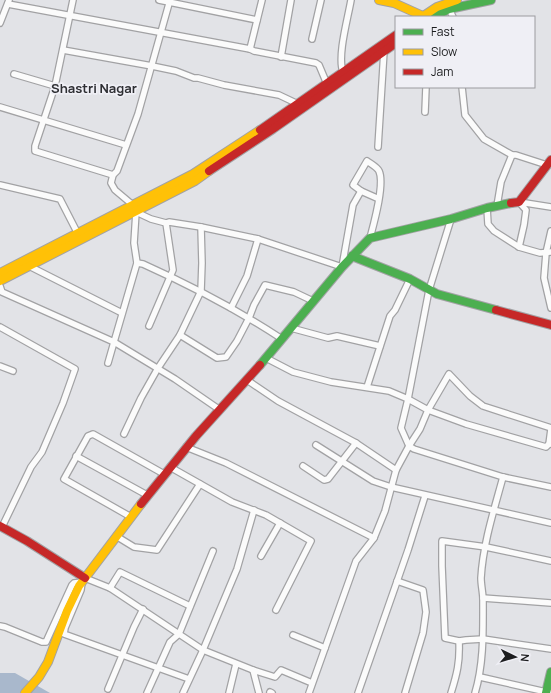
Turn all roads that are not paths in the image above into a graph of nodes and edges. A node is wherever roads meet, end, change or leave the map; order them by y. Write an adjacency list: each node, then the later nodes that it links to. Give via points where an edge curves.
1 (73, 0): 13 (street)
2 (159, 0): 10 (street)
3 (262, 0): 18 (street)
4 (291, 0): 27 (street)
5 (321, 0): 22 (street)
6 (351, 0): 29 (street, via 340,65)
7 (379, 0): 14 (main road, via 394,3)
8 (457, 0): 15 (main road, via 437,7)
9 (491, 0): 12 (main road)
10 (170, 1): 18 (street); 20 (street)
11 (8, 2): 13 (street); 19 (street)
12 (449, 9): 16 (main road); 17 (street)
13 (69, 16): 20 (street); 25 (street)
14 (422, 16)
15 (425, 16)
16 (436, 16)
17 (452, 16)
18 (257, 20): 24 (street)
19 (0, 23)
20 (161, 33): 24 (street); 28 (street)
21 (395, 36): 29 (main road)
22 (312, 39)
23 (395, 44): 26 (main road)
24 (250, 49): 27 (street)
25 (63, 50): 28 (street); 32 (street)
26 (384, 51): 40 (street); 49 (main road, via 195,181)
27 (281, 57): 31 (street, via 319,65)
28 (152, 66): 35 (street, via 224,85 279,95); 39 (street)
29 (343, 72): 31 (main road)
30 (14, 74): 32 (street)
31 (327, 84): 35 (main road)
32 (55, 86): 38 (street)
33 (426, 88): 37 (street)
34 (462, 88): 41 (street, via 465,115 484,139)
35 (298, 104): 49 (main road, via 193,174)
36 (0, 106): 38 (street)
37 (425, 112)
38 (44, 120): 39 (street); 43 (street, via 35,151)
39 (126, 145): 43 (street, via 117,171)
40 (378, 147)
41 (512, 155): 42 (street); 48 (street, via 501,182)
42 (549, 163): 47 (main road)
43 (113, 175): 49 (street, via 111,183 115,190)
44 (0, 185): 56 (street, via 60,199)
45 (361, 191): 46 (street); 46 (street, via 354,185 367,161 378,169 380,174); 64 (street, via 353,205)
46 (379, 199): 57 (street)
47 (518, 202): 48 (main road); 51 (street); 59 (street, via 526,210)
48 (497, 206): 50 (main road)
49 (135, 208): 53 (street, via 151,219); 56 (main road); 62 (street, via 134,243); 63 (main road)
50 (487, 208): 52 (main road); 59 (street, via 488,224 494,231)
51 (551, 208)
52 (451, 219): 57 (main road); 69 (street)
53 (166, 223): 54 (street); 65 (street, via 173,270)
54 (201, 227): 58 (street); 70 (street)
55 (551, 231): 60 (street)
56 (78, 234): 66 (main road)
57 (370, 238): 61 (main road)
58 (258, 240): 64 (street); 72 (street, via 247,276)
59 (519, 247): 60 (street)
60 (548, 253): 68 (street, via 544,278)
61 (352, 256): 64 (main road); 67 (main road)
62 (137, 263): 65 (street); 74 (street)
63 (29, 266): 66 (main road); 74 (street)
64 (342, 266): 71 (main road)
65 (171, 276): 70 (street); 77 (street)
66 (1, 278): 82 (street, via 2,292)
67 (410, 279): 69 (main road); 83 (street, via 390,316)
68 (548, 281): 73 (street)
69 (429, 290): 76 (main road); 91 (street)
70 (201, 291): 72 (street); 80 (street)
71 (313, 301): 75 (street, via 294,292 265,285); 79 (main road)
72 (231, 308): 75 (street)
73 (551, 308)
74 (122, 313): 82 (street)
75 (250, 318): 80 (street, via 226,357 217,358); 81 (street)
76 (551, 325)
77 (149, 326)
78 (0, 327): 118 (street, via 74,370 42,452 31,467)
79 (291, 328): 81 (main road); 83 (street, via 328,338 336,336)
80 (180, 335): 87 (street)
81 (282, 339): 84 (main road)
82 (114, 342): 85 (street); 87 (street)
83 (380, 346): 90 (street)
84 (266, 358): 89 (main road); 90 (street, via 293,372 331,382)
85 (108, 363)
86 (0, 366): 88 (street)
87 (158, 368): 92 (street); 95 (street)
88 (12, 371)
89 (247, 380): 92 (main road); 96 (street, via 278,401)
90 (367, 387): 91 (street, via 389,391)
91 (408, 399): 93 (street); 99 (street, via 401,428)
92 (220, 410): 100 (main road)
93 (428, 410): 94 (street, via 449,374 483,406); 97 (street, via 546,447); 99 (street, via 420,429)
94 (551, 429): 97 (street)
95 (124, 434)
96 (356, 443): 102 (street); 105 (street)
97 (550, 444)
98 (316, 445): 102 (street)
99 (408, 446): 105 (street); 107 (street)
100 (186, 447): 104 (main road); 120 (street, via 226,464)
101 (76, 456): 106 (street, via 88,436 93,434); 111 (street); 115 (street, via 64,477 65,480)
102 (341, 461): 103 (street, via 328,479 324,480); 109 (street, via 373,481)
103 (303, 466)
104 (170, 467): 106 (main road); 108 (street)
105 (396, 470): 109 (street)
106 (164, 474): 111 (main road)
107 (503, 477): 110 (street); 114 (street)
108 (200, 484): 113 (street, via 232,502); 119 (street, via 157,550 134,547)
109 (391, 487): 112 (street); 120 (street)
110 (551, 487)
111 (147, 495): 115 (main road)
112 (425, 496): 114 (street); 126 (street)
113 (254, 510): 116 (street); 140 (street, via 237,569)
114 (493, 511): 117 (street); 121 (street)
115 (131, 517): 119 (main road)
116 (280, 523): 123 (street); 132 (street, via 311,541)
117 (551, 523)
118 (1, 527): 125 (main road, via 27,541)
119 (116, 536): 125 (main road)
120 (374, 538): 138 (street, via 356,561)
121 (486, 547): 124 (street); 128 (street, via 481,579); 137 (street, via 442,541 445,638)
122 (213, 551): 130 (street)
123 (261, 556)
124 (551, 561)
125 (83, 580): 127 (street); 133 (street, via 72,585 46,642); 141 (street, via 64,634); 151 (main road, via 67,611 48,662)
126 (397, 581): 157 (street); 158 (street, via 423,590 426,612 423,632)
127 (110, 588): 130 (street, via 120,572); 131 (street)
128 (483, 598): 129 (street); 136 (street)
129 (551, 603)
130 (190, 606): 134 (street)
131 (143, 609): 134 (street); 141 (street)
132 (276, 610)
133 (0, 626)
134 (179, 634): 140 (street); 143 (street, via 170,642)
135 (293, 635): 138 (street)
136 (483, 639): 137 (street); 139 (street); 146 (street)
137 (459, 641): 159 (street, via 460,656)
138 (325, 648): 148 (street)
139 (551, 649)
140 (204, 650): 142 (street); 147 (street)
141 (122, 655): 143 (street); 149 (street)
142 (236, 664): 144 (street); 154 (street)
143 (158, 668): 147 (street); 152 (street)
144 (253, 670): 148 (street, via 275,678 281,670); 155 (street)
145 (551, 672): 150 (main road)
146 (480, 677): 150 (street); 160 (street)
147 (189, 679): 153 (street)
148 (312, 683): 156 (street)
149 (108, 689)
150 (546, 692)
151 (25, 693)
152 (147, 693)
153 (183, 693)
154 (229, 693)
155 (259, 693)
156 (309, 693)
157 (358, 693)
158 (405, 693)
159 (451, 693)
160 (475, 693)

